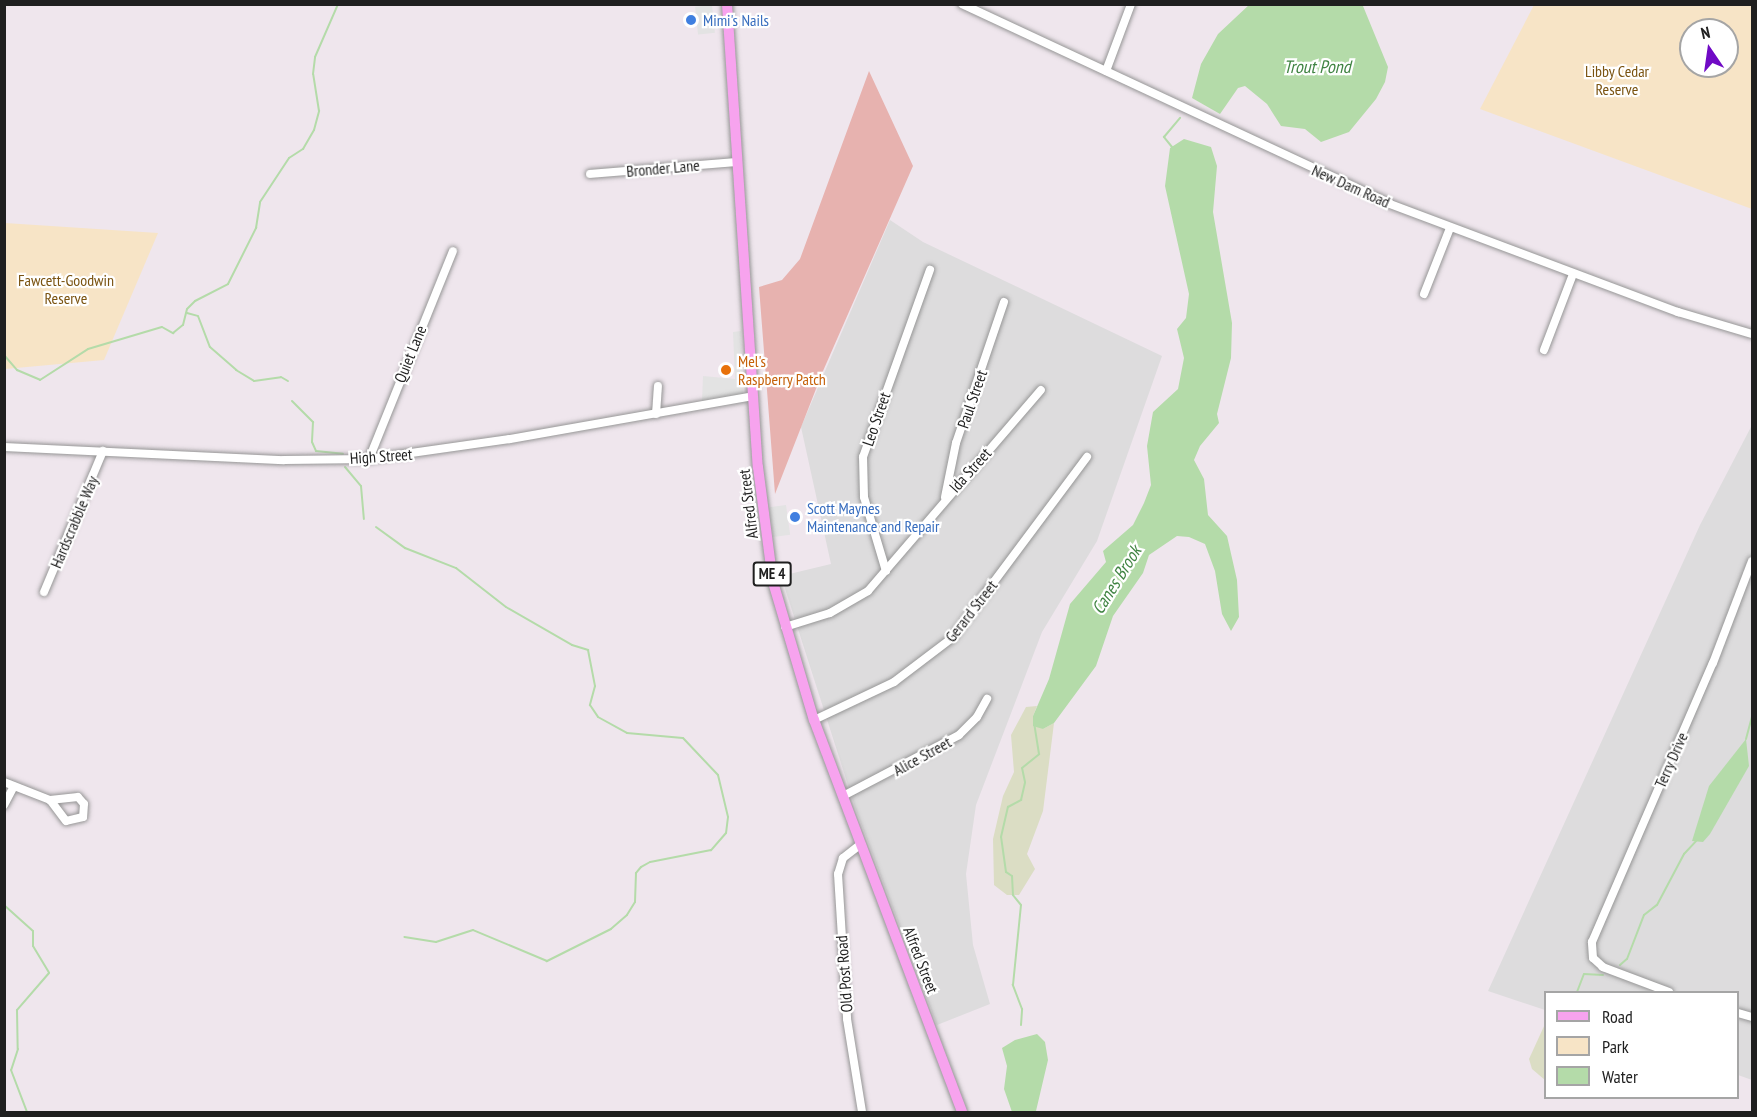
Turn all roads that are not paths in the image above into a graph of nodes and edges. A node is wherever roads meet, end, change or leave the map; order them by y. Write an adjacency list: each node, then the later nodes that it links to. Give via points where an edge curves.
1 (727, 4): 5 (main road, Alfred Street / ME 4)
2 (962, 4): 4 (street, New Dam Road)
3 (1131, 4): 4 (street)
4 (1107, 71): 7 (street, New Dam Road, via 1290,160)
5 (736, 162): 6 (street, Bronder Lane); 17 (main road, Alfred Street / ME 4)
6 (590, 174)
7 (1450, 228): 10 (street, New Dam Road); 11 (street)
8 (453, 251): 22 (street, Quiet Lane)
9 (930, 270): 25 (street, Leo Street, via 863,457 864,501)
10 (1573, 274): 13 (street, New Dam Road, via 1718,326); 14 (street)
11 (1424, 294)
12 (1004, 302): 23 (street, Paul Street, via 956,443)
13 (1752, 334)
14 (1544, 350)
15 (658, 386): 18 (street)
16 (1041, 390): 23 (street, Ida Street)
17 (753, 396): 18 (street, High Street); 27 (main road, Alfred Street / ME 4, via 765,526)
18 (656, 414): 22 (street, High Street)
19 (4, 447): 20 (street, High Street)
20 (103, 451): 22 (street, High Street, via 284,460); 26 (street, Hardscrabble Way)
21 (1087, 457): 29 (street, Gerard Street, via 952,638 894,682)
22 (369, 459)
23 (945, 498): 25 (street, Ida Street)
24 (1752, 561): 36 (street, Terry Drive, via 1710,671 1591,947 1593,958 1617,975)
25 (886, 571): 27 (street, Ida Street, via 846,607)
26 (44, 592)
27 (784, 627): 29 (main road, Alfred Street / ME 4)
28 (987, 699): 32 (street, Alice Street, via 977,717 959,735)
29 (814, 720): 32 (main road, Alfred Street / ME 4)
30 (4, 782): 31 (street)
31 (14, 786): 33 (street); 34 (street)
32 (843, 796): 35 (main road, Alfred Street / ME 4)
33 (50, 800)
34 (4, 805)
35 (861, 844): 37 (street, Old Post Road, via 843,858 838,874 847,1019); 38 (main road, Alfred Street / ME 4)
36 (1663, 991)
37 (862, 1113)
38 (962, 1113)

